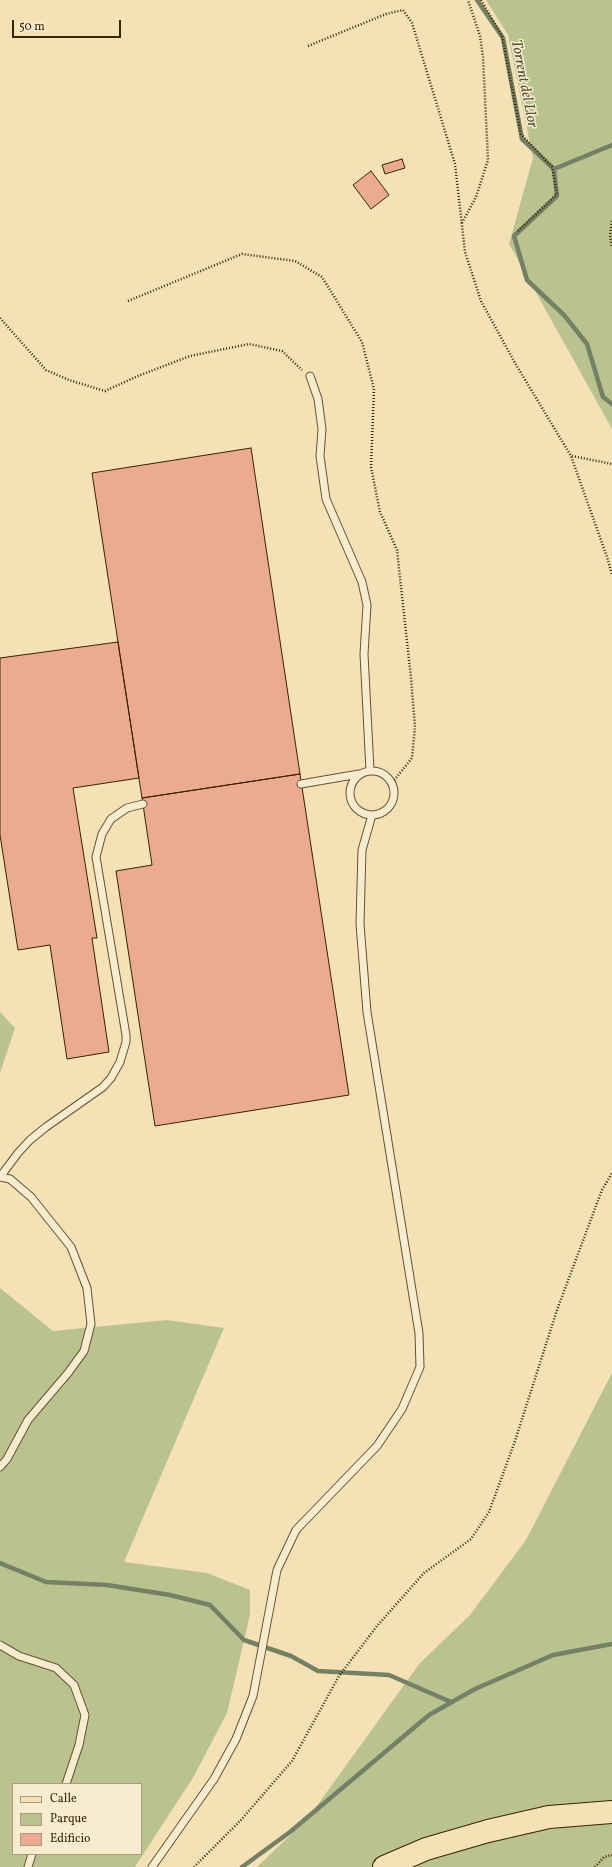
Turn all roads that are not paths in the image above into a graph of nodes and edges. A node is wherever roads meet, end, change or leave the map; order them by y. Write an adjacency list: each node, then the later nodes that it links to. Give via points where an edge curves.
1 (310, 376): 2 (lane, via 318,400 322,429 320,456 326,499 362,582 366,605 364,654)
2 (370, 770): 3 (lane); 6 (lane, via 383,773 392,783 394,790 386,810)
3 (360, 774): 4 (lane); 6 (lane, via 351,785 350,799 358,811)
4 (301, 784)
5 (143, 804): 7 (lane, via 127,808 111,819 102,834 96,857 126,1035 120,1062 103,1087 30,1140)
6 (372, 815): 15 (lane, via 362,850 360,924 366,1004 418,1326 420,1366 402,1410 377,1446 296,1530 277,1570 254,1696 236,1739 214,1779)
7 (0, 1177): 8 (lane, via 10,1179 31,1196 71,1247 87,1288 91,1324 84,1351 28,1420)
8 (0, 1467)
9 (0, 1645): 10 (lane, via 19,1656 56,1668 74,1685 85,1715 79,1745)
10 (66, 1783)
11 (612, 1812): 16 (main road, via 549,1817 488,1831 426,1849)
12 (612, 1821): 17 (main road, via 551,1826 490,1839 429,1857)
13 (32, 1855): 14 (lane)
14 (28, 1867)
15 (152, 1867)
16 (384, 1867)
17 (407, 1867)

